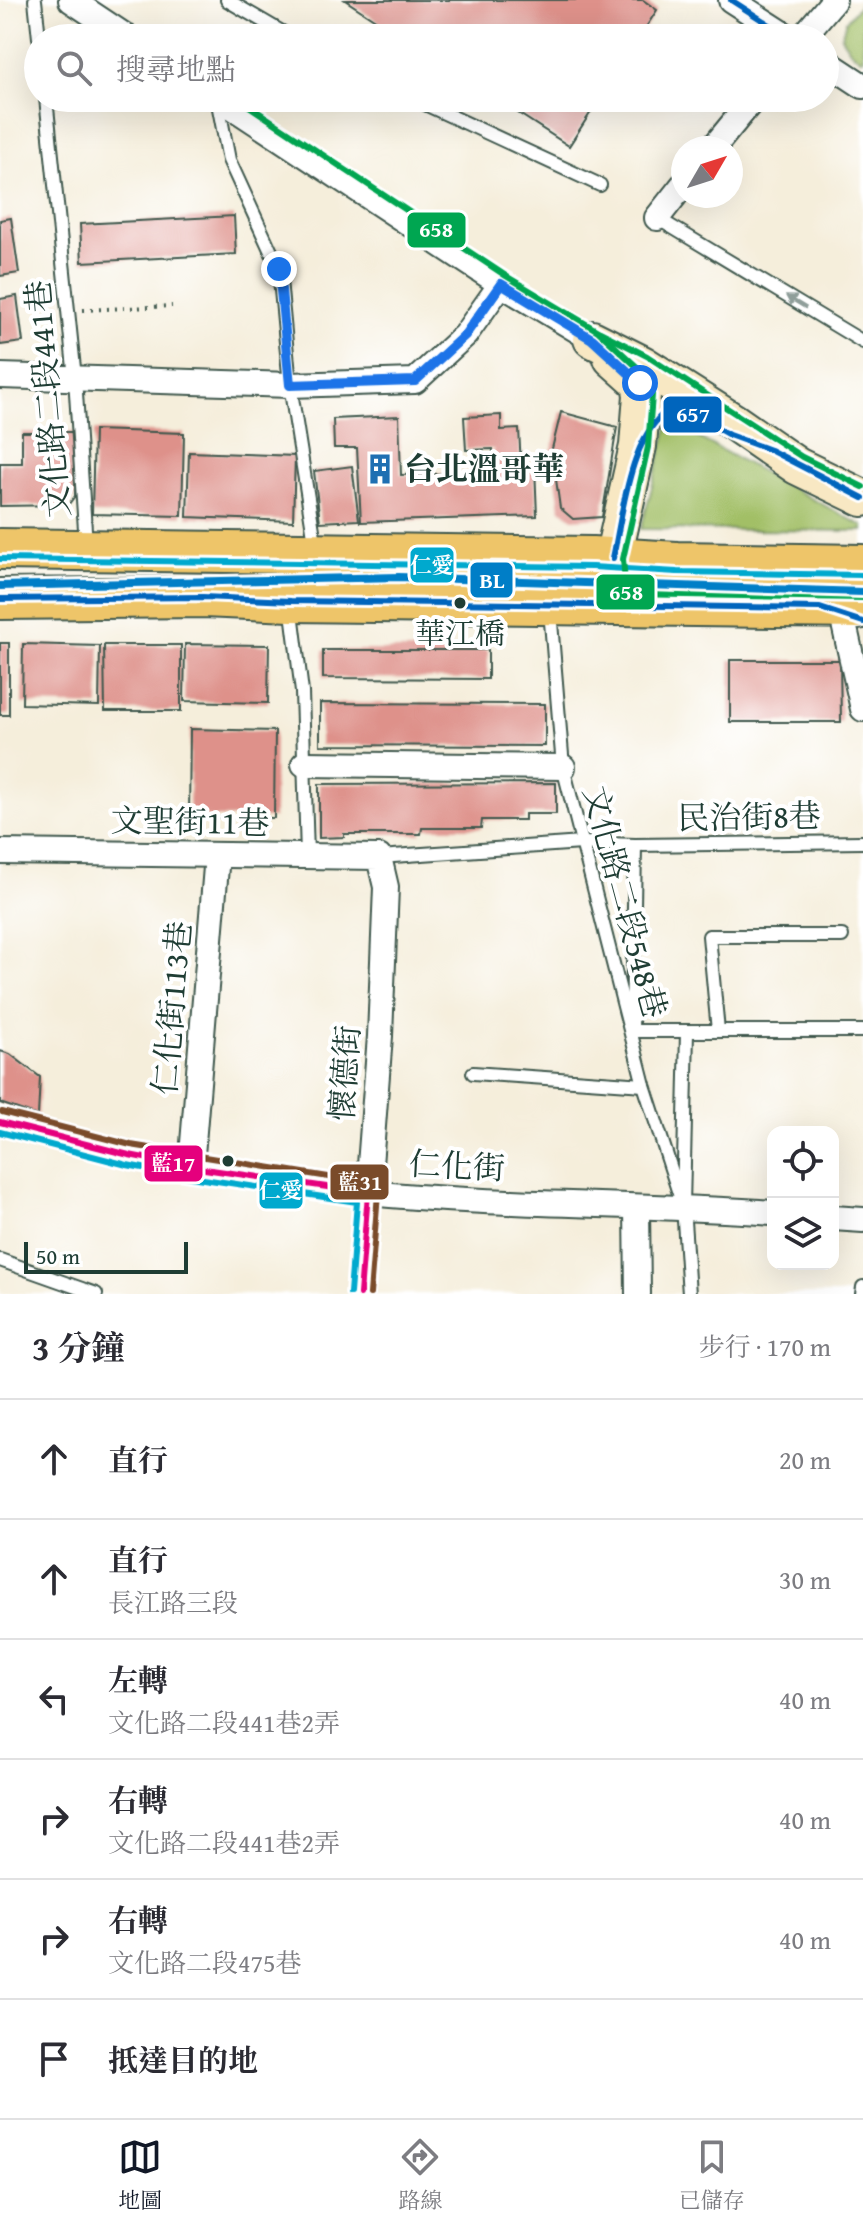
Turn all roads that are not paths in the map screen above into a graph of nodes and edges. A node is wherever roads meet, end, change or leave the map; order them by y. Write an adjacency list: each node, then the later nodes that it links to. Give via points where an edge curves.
1 (35, 0): 6 (lane)
2 (71, 0): 7 (street)
3 (227, 0): 8 (lane)
4 (731, 0): 9 (street)
5 (834, 0): 10 (street)
6 (38, 24)
7 (107, 24)
8 (268, 24)
9 (768, 24)
10 (814, 24)
11 (839, 70): 12 (street)
12 (863, 86)
13 (47, 112): 26 (lane, 文化路二段441巷)
14 (220, 112): 27 (lane, via 229,160 279,269)
15 (239, 112): 22 (street)
16 (442, 112): 19 (lane)
17 (743, 112): 18 (street)
18 (723, 136)
19 (600, 185)
20 (671, 200): 21 (street)
21 (657, 218): 24 (lane, one-way to 21)
22 (501, 284): 23 (street); 27 (street, via 465,335 415,381)
23 (592, 339): 28 (street, via 640,383); 29 (street, via 642,364)
24 (863, 342)
25 (0, 376): 26 (street)
26 (75, 378): 27 (street); 32 (lane, 文化路二段441巷)
27 (290, 385): 33 (lane)
28 (638, 446): 29 (street, via 660,412 676,405 729,435); 34 (street)
29 (770, 450): 30 (street)
30 (863, 498)
31 (0, 549): 32 (main road)
32 (86, 552): 33 (main road)
33 (317, 552): 34 (main road)
34 (613, 558): 35 (main road); 39 (street)
35 (863, 565)
36 (0, 599): 37 (main road)
37 (291, 601): 38 (main road); 42 (lane)
38 (549, 604): 39 (main road); 43 (lane, 文化路二段548巷)
39 (617, 604): 40 (main road)
40 (850, 614): 41 (street)
41 (863, 709)
42 (304, 764): 43 (street); 49 (lane)
43 (563, 767): 45 (lane, 文化路二段548巷)
44 (863, 842): 46 (lane, 民治街8巷)
45 (582, 843): 46 (lane, 民治街8巷); 50 (lane, 民治街8巷); 52 (lane, 文化路二段548巷)
46 (635, 845): 52 (lane)
47 (0, 852): 48 (street, 文聖街11巷)
48 (217, 855): 49 (street, 文聖街11巷); 59 (street, 仁化街113巷)
49 (307, 855): 50 (street, 文聖街11巷)
50 (379, 857): 60 (street, 懷德街, via 386,887)
51 (842, 936): 53 (lane, via 709,936)
52 (632, 1031): 55 (lane); 57 (lane, 文化路二段548巷)
53 (718, 1031): 54 (lane); 55 (lane)
54 (863, 1031)
55 (687, 1032): 61 (lane)
56 (473, 1073): 57 (lane)
57 (644, 1085): 61 (lane, 文化路二段548巷)
58 (0, 1122): 59 (street, 仁化街)
59 (191, 1167): 60 (street, 仁化街)
60 (368, 1193): 62 (street, 仁化街); 69 (street, 懷德街)
61 (683, 1206): 62 (street, 仁化街); 63 (street, 仁化街); 71 (lane)
62 (637, 1207): 70 (street)
63 (767, 1213)
64 (839, 1218): 65 (street)
65 (863, 1220)
66 (0, 1260): 68 (lane)
67 (863, 1287): 72 (lane)
68 (96, 1294)
69 (360, 1294)
70 (638, 1294)
71 (689, 1294)
72 (862, 1294)

